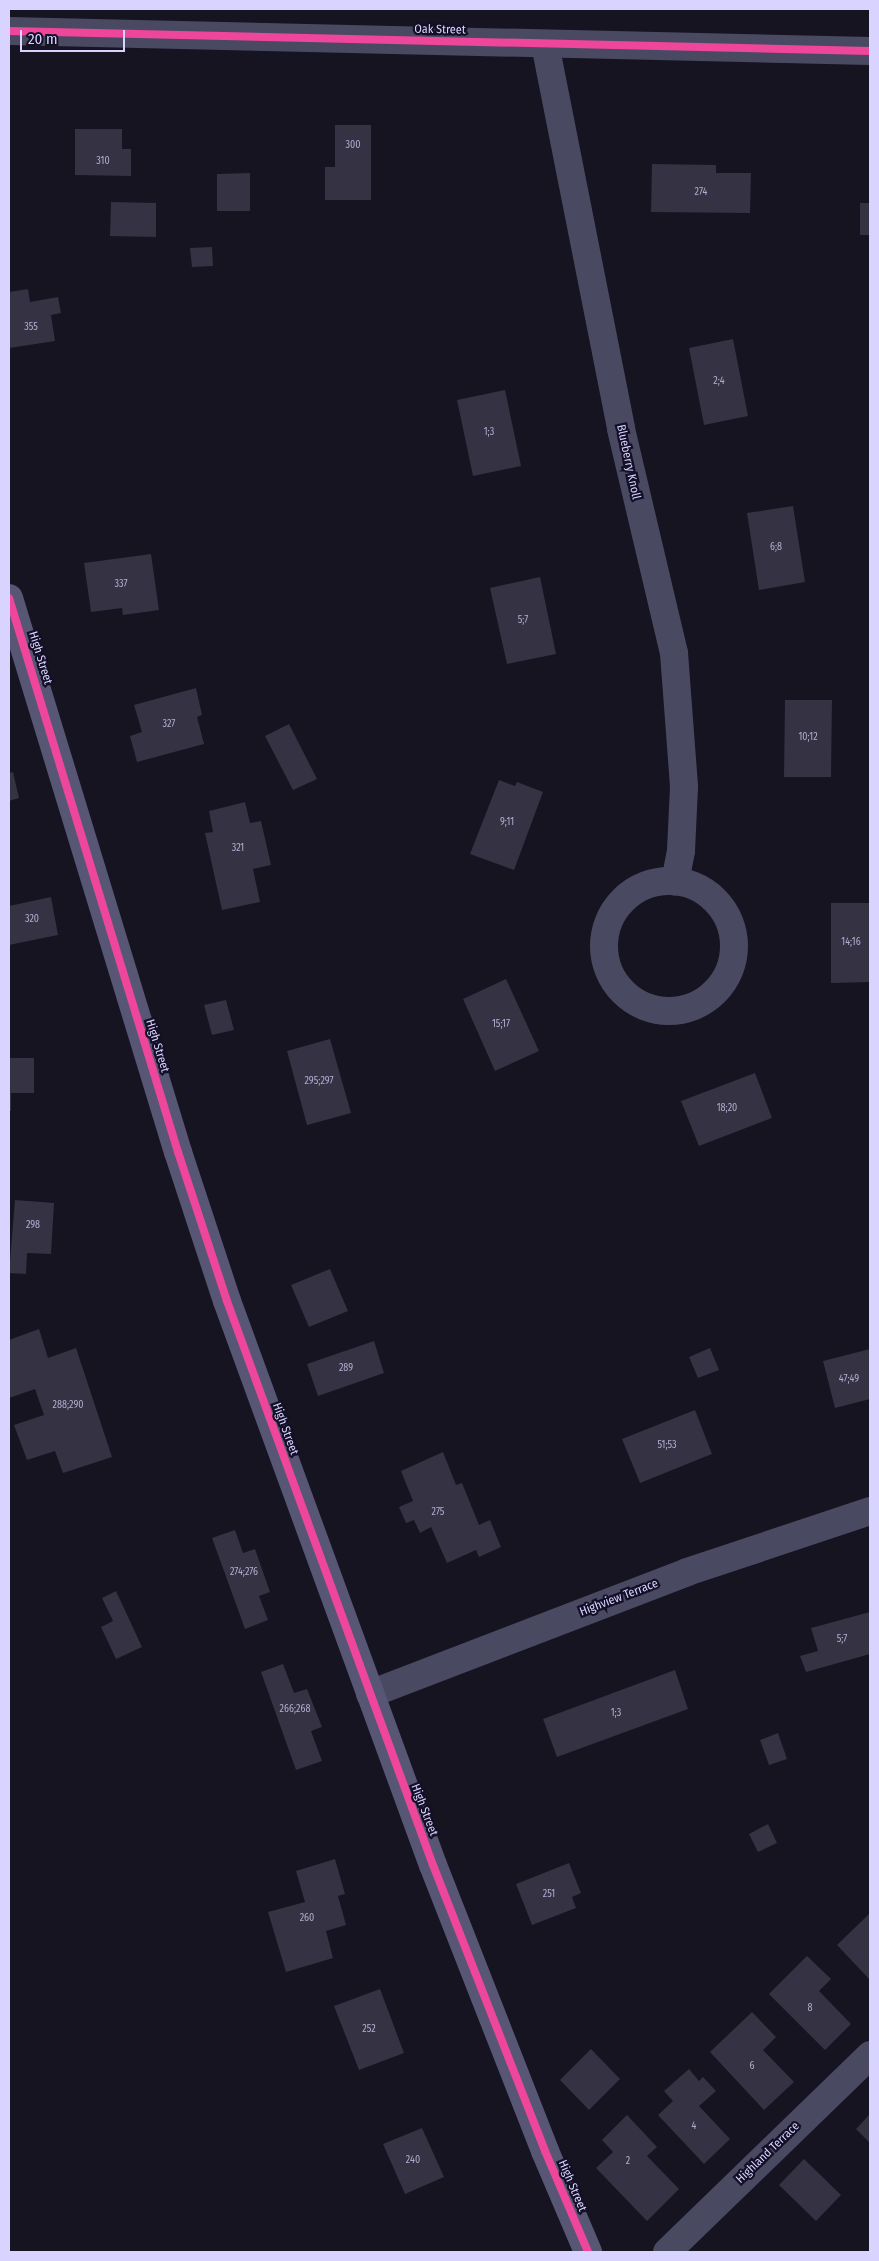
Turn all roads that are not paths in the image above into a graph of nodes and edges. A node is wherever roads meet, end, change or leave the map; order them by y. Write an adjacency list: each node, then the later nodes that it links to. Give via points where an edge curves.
1 (9, 31): 2 (street, Oak Street)
2 (545, 44): 3 (street, Oak Street); 5 (street, Blueberry Knoll, via 623,438 674,652 684,788 681,851)
3 (870, 51)
4 (9, 598): 7 (street, High Street, via 199,1218)
5 (675, 881): 5 (street, via 697,887 722,907 733,931 734,958 728,974 707,1000 690,1008 670,1011 652,1009 626,995 606,963 605,942 608,923 625,898 642,887)
6 (870, 1511): 7 (street, Highview Terrace, via 687,1572)
7 (370, 1694): 9 (street, High Street, via 505,2050)
8 (870, 2055): 10 (street, Highland Terrace)
9 (588, 2252)
10 (667, 2252)

